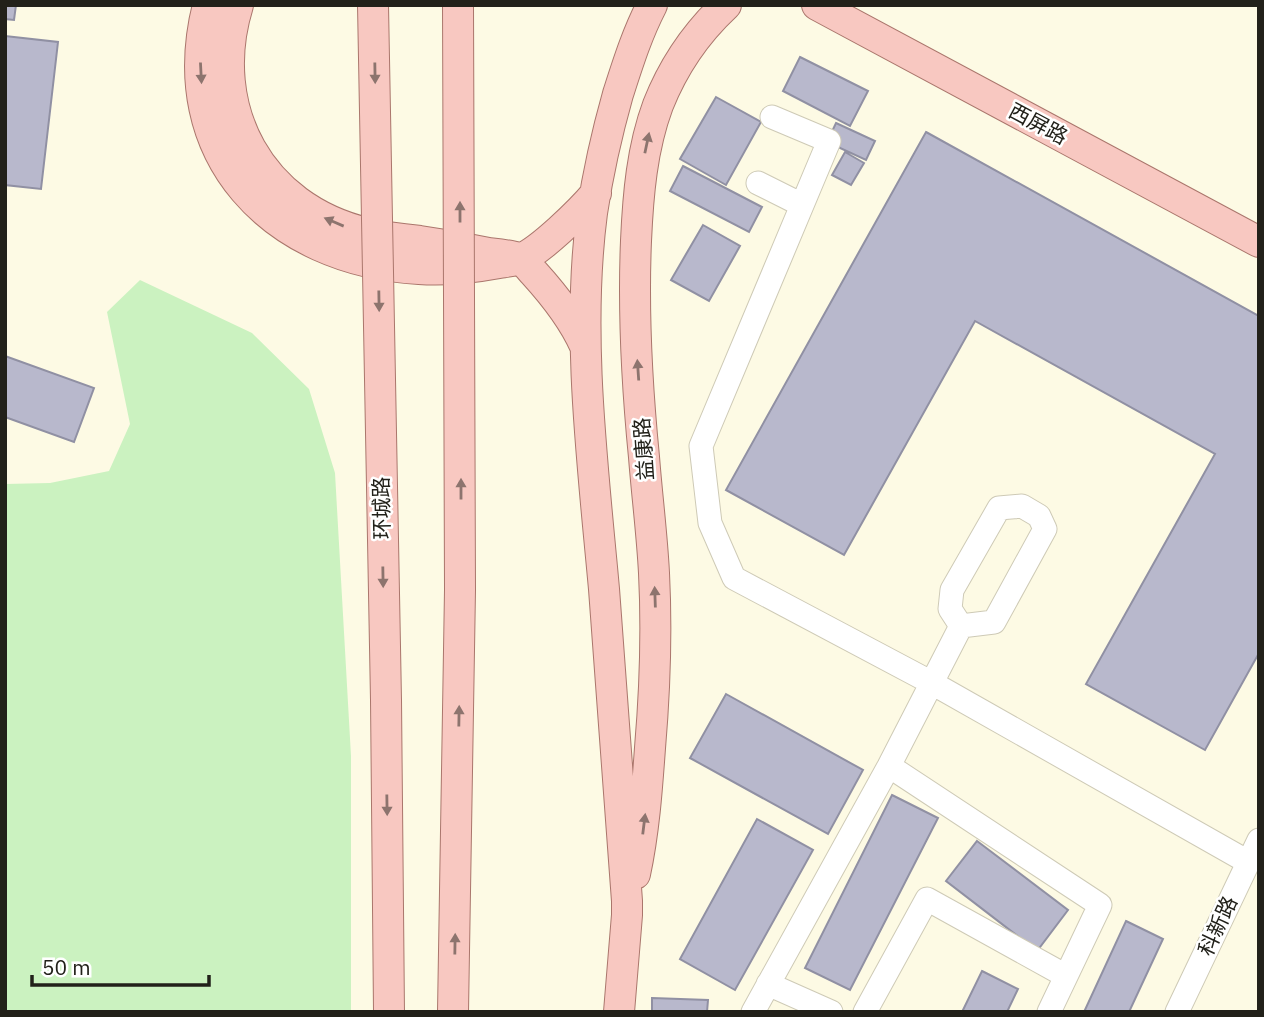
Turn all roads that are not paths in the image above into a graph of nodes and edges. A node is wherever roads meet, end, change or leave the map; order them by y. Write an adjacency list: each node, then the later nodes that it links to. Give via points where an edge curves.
1 (208, 5): 13 (main road, one-way to 13, via 200,61 205,110 231,172 271,218 324,249 382,265 433,270)
2 (238, 5): 13 (main road, one-way to 2, via 365,233 314,213 282,190 257,160 234,109 228,61)
3 (373, 5): 23 (main road, 环城路, one-way to 23, bridge)
4 (458, 5): 24 (main road, one-way to 4, bridge, via 460,603)
5 (652, 5): 10 (main road, 益康路, via 621,85)
6 (726, 5): 20 (main road, 益康路, one-way to 6, via 645,812 655,657 654,571 636,327 640,184 650,132 666,88 690,45)
7 (817, 5): 12 (main road, 西屏路)
8 (772, 117): 11 (street, via 829,141)
9 (758, 183): 11 (street)
10 (596, 193): 13 (main road, via 564,226); 14 (main road, 益康路, via 589,248)
11 (802, 205): 16 (street, via 701,446 710,523 734,578)
12 (1259, 242)
13 (521, 259): 14 (main road, via 565,311)
14 (587, 350): 20 (main road, 益康路)
15 (961, 626): 15 (street, via 994,622 1045,529 1039,516 1023,506 999,508 951,590 950,609); 16 (street)
16 (932, 683): 17 (street); 19 (street)
17 (889, 766): 21 (street, via 1100,905); 22 (street)
18 (1259, 840): 19 (street, 科新路)
19 (1248, 862): 30 (street, 科新路)
20 (627, 915): 25 (main road, 益康路)
21 (1066, 976): 28 (street, via 927,899); 29 (street)
22 (768, 984): 26 (street); 27 (street)
23 (389, 1012)
24 (453, 1012)
25 (619, 1012)
26 (753, 1012)
27 (831, 1012)
28 (865, 1012)
29 (1049, 1012)
30 (1177, 1012)

